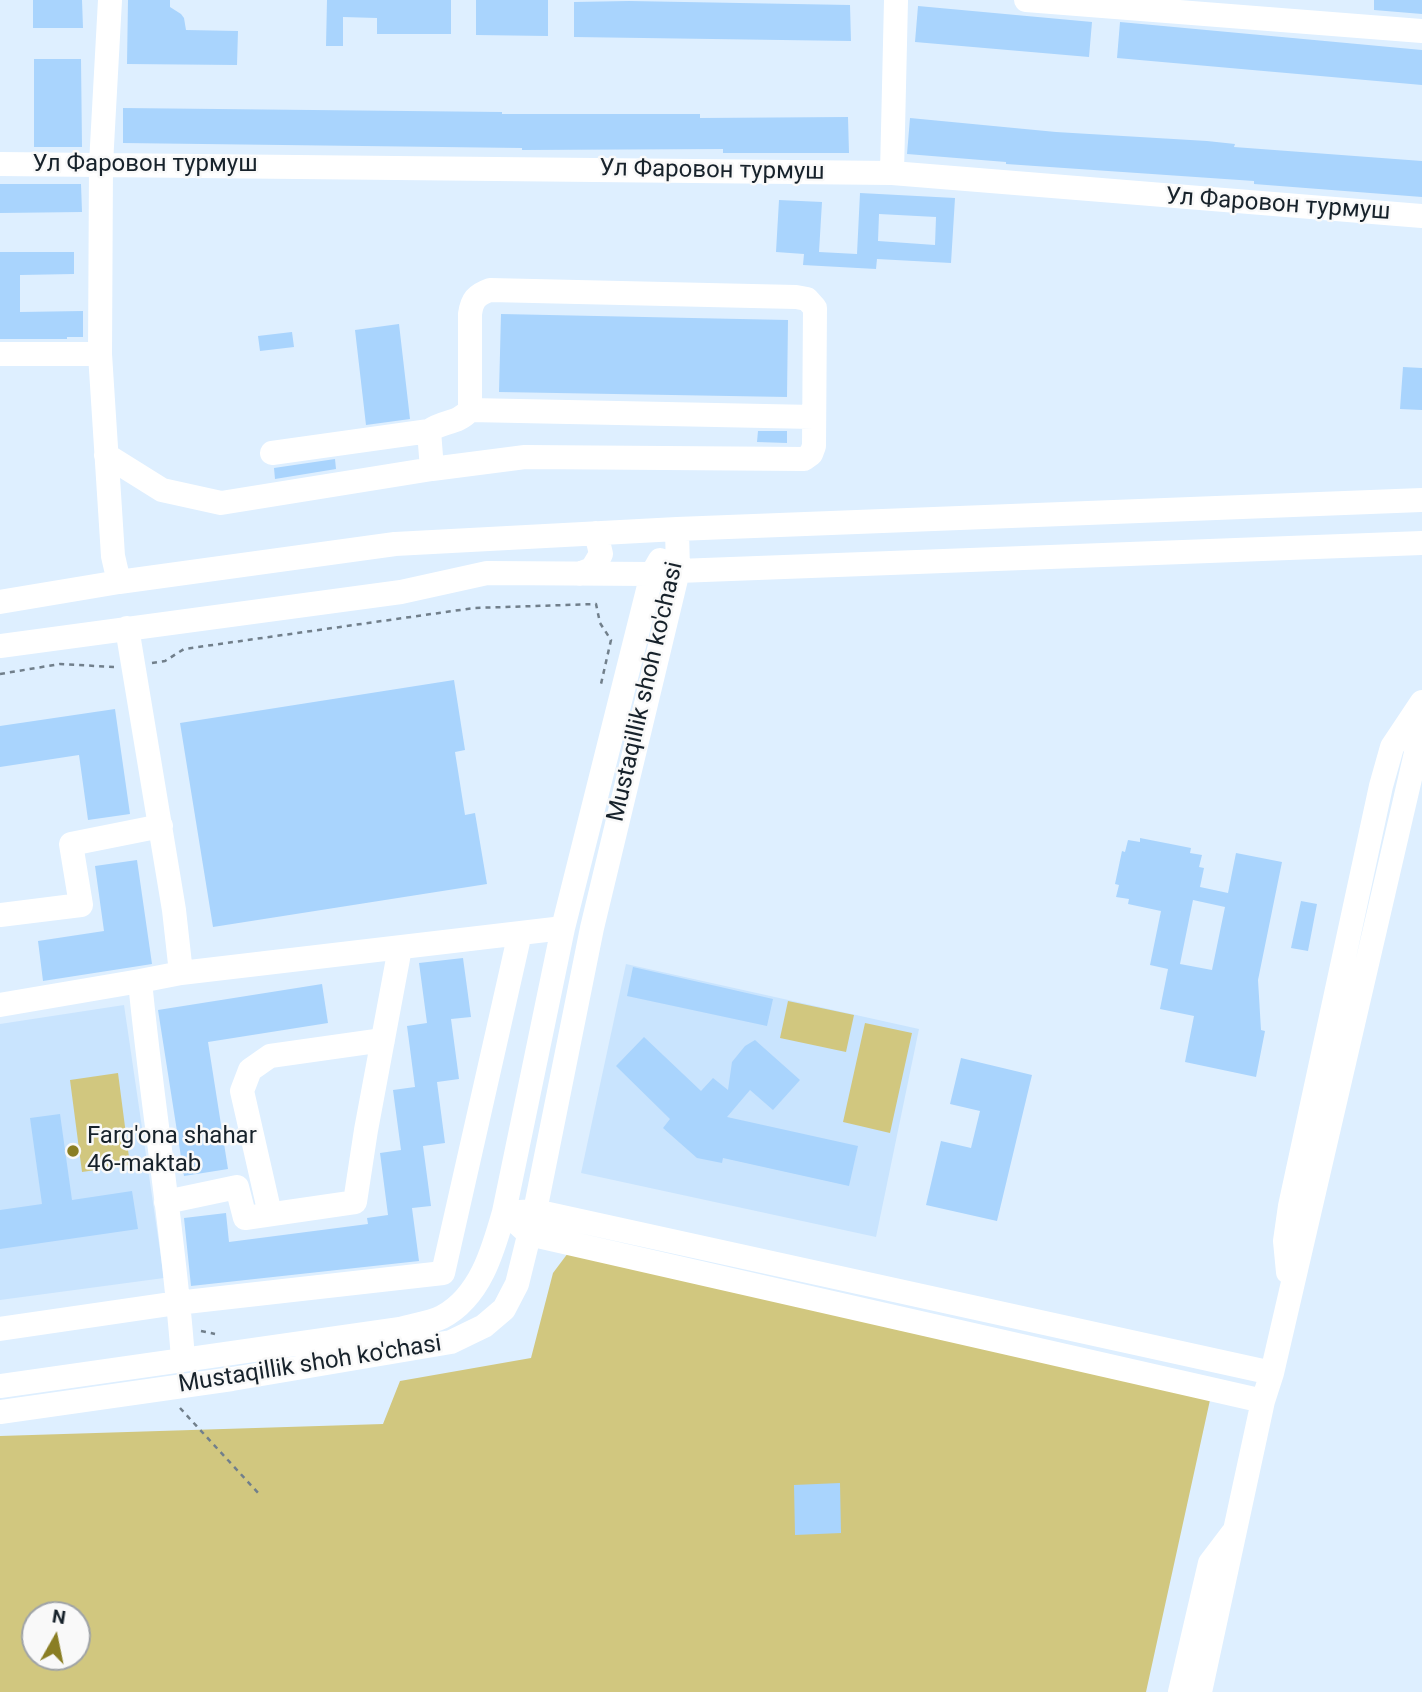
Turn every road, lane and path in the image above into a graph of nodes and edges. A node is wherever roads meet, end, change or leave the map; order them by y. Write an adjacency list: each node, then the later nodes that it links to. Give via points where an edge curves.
1 (110, 0): 6 (street)
2 (896, 0): 7 (street)
3 (1026, 0): 4 (street)
4 (1422, 31)
5 (0, 164): 6 (street, Ул Фаровон турмуш)
6 (101, 164): 7 (street, Ул Фаровон турмуш); 10 (street)
7 (892, 173): 8 (street, Ул Фаровон турмуш)
8 (1422, 216)
9 (0, 354): 10 (street)
10 (100, 354): 15 (street)
11 (470, 410): 12 (street); 12 (street, via 472,303 490,290 807,299 817,318); 13 (street, via 459,421 440,423)
12 (814, 417): 16 (street, via 814,446 804,459 525,457)
13 (429, 432): 14 (street); 16 (street)
14 (272, 453)
15 (106, 455): 16 (street, via 162,490 221,503); 24 (street)
16 (432, 469)
17 (1422, 500): 18 (street)
18 (677, 529): 19 (street); 21 (street, Mustaqillik shoh ko'chasi); 23 (street, Mustaqillik shoh ko'chasi)
19 (596, 533): 22 (street, via 601,554 592,569); 24 (street, via 395,544)
20 (1422, 543): 21 (street)
21 (678, 571): 23 (street); 45 (street, Mustaqillik shoh ko'chasi, via 592,928)
22 (579, 574): 23 (street); 26 (street, via 487,573 401,592)
23 (652, 574): 35 (street, Mustaqillik shoh ko'chasi)
24 (119, 582): 25 (street)
25 (0, 602)
26 (127, 628): 27 (street); 28 (street)
27 (0, 646)
28 (135, 667): 29 (path, via 60,664); 30 (path, via 165,661 184,649 474,608 596,604 600,623 611,640); 33 (street)
29 (0, 674)
30 (600, 693)
31 (1422, 702): 46 (street, via 1392,747 1381,786 1290,1206 1285,1241)
32 (1422, 727): 46 (street)
33 (161, 826): 34 (street, via 71,844 81,905); 38 (street)
34 (0, 915)
35 (563, 928): 36 (street); 43 (street, Mustaqillik shoh ko'chasi)
36 (520, 933): 37 (street); 47 (street, via 443,1273)
37 (400, 948): 38 (street); 41 (street)
38 (181, 974): 39 (street)
39 (140, 981): 40 (street); 42 (street)
40 (0, 1005)
41 (383, 1040): 44 (street, via 355,1202); 44 (street, via 270,1056 250,1070 242,1091)
42 (166, 1202): 44 (street, via 237,1187 245,1217); 47 (street)
43 (504, 1212): 45 (street); 51 (street, Mustaqillik shoh ko'chasi, via 492,1255 467,1298 441,1317 400,1329)
44 (270, 1214)
45 (532, 1223): 52 (street); 54 (street); 56 (street, Mustaqillik shoh ko'chasi, via 517,1284 504,1309 484,1326 451,1342)
46 (1289, 1298): 52 (street)
47 (177, 1303): 48 (street); 49 (street)
48 (180, 1327): 50 (path); 51 (street)
49 (0, 1329)
50 (221, 1335)
51 (183, 1359): 53 (street, Mustaqillik shoh ko'chasi)
52 (1272, 1373): 54 (street)
53 (0, 1385)
54 (1263, 1401): 58 (street)
55 (180, 1408): 57 (path)
56 (0, 1412)
57 (260, 1495)
58 (1237, 1528): 59 (street, via 1210,1563); 60 (street)
59 (1180, 1692)
60 (1200, 1692)

